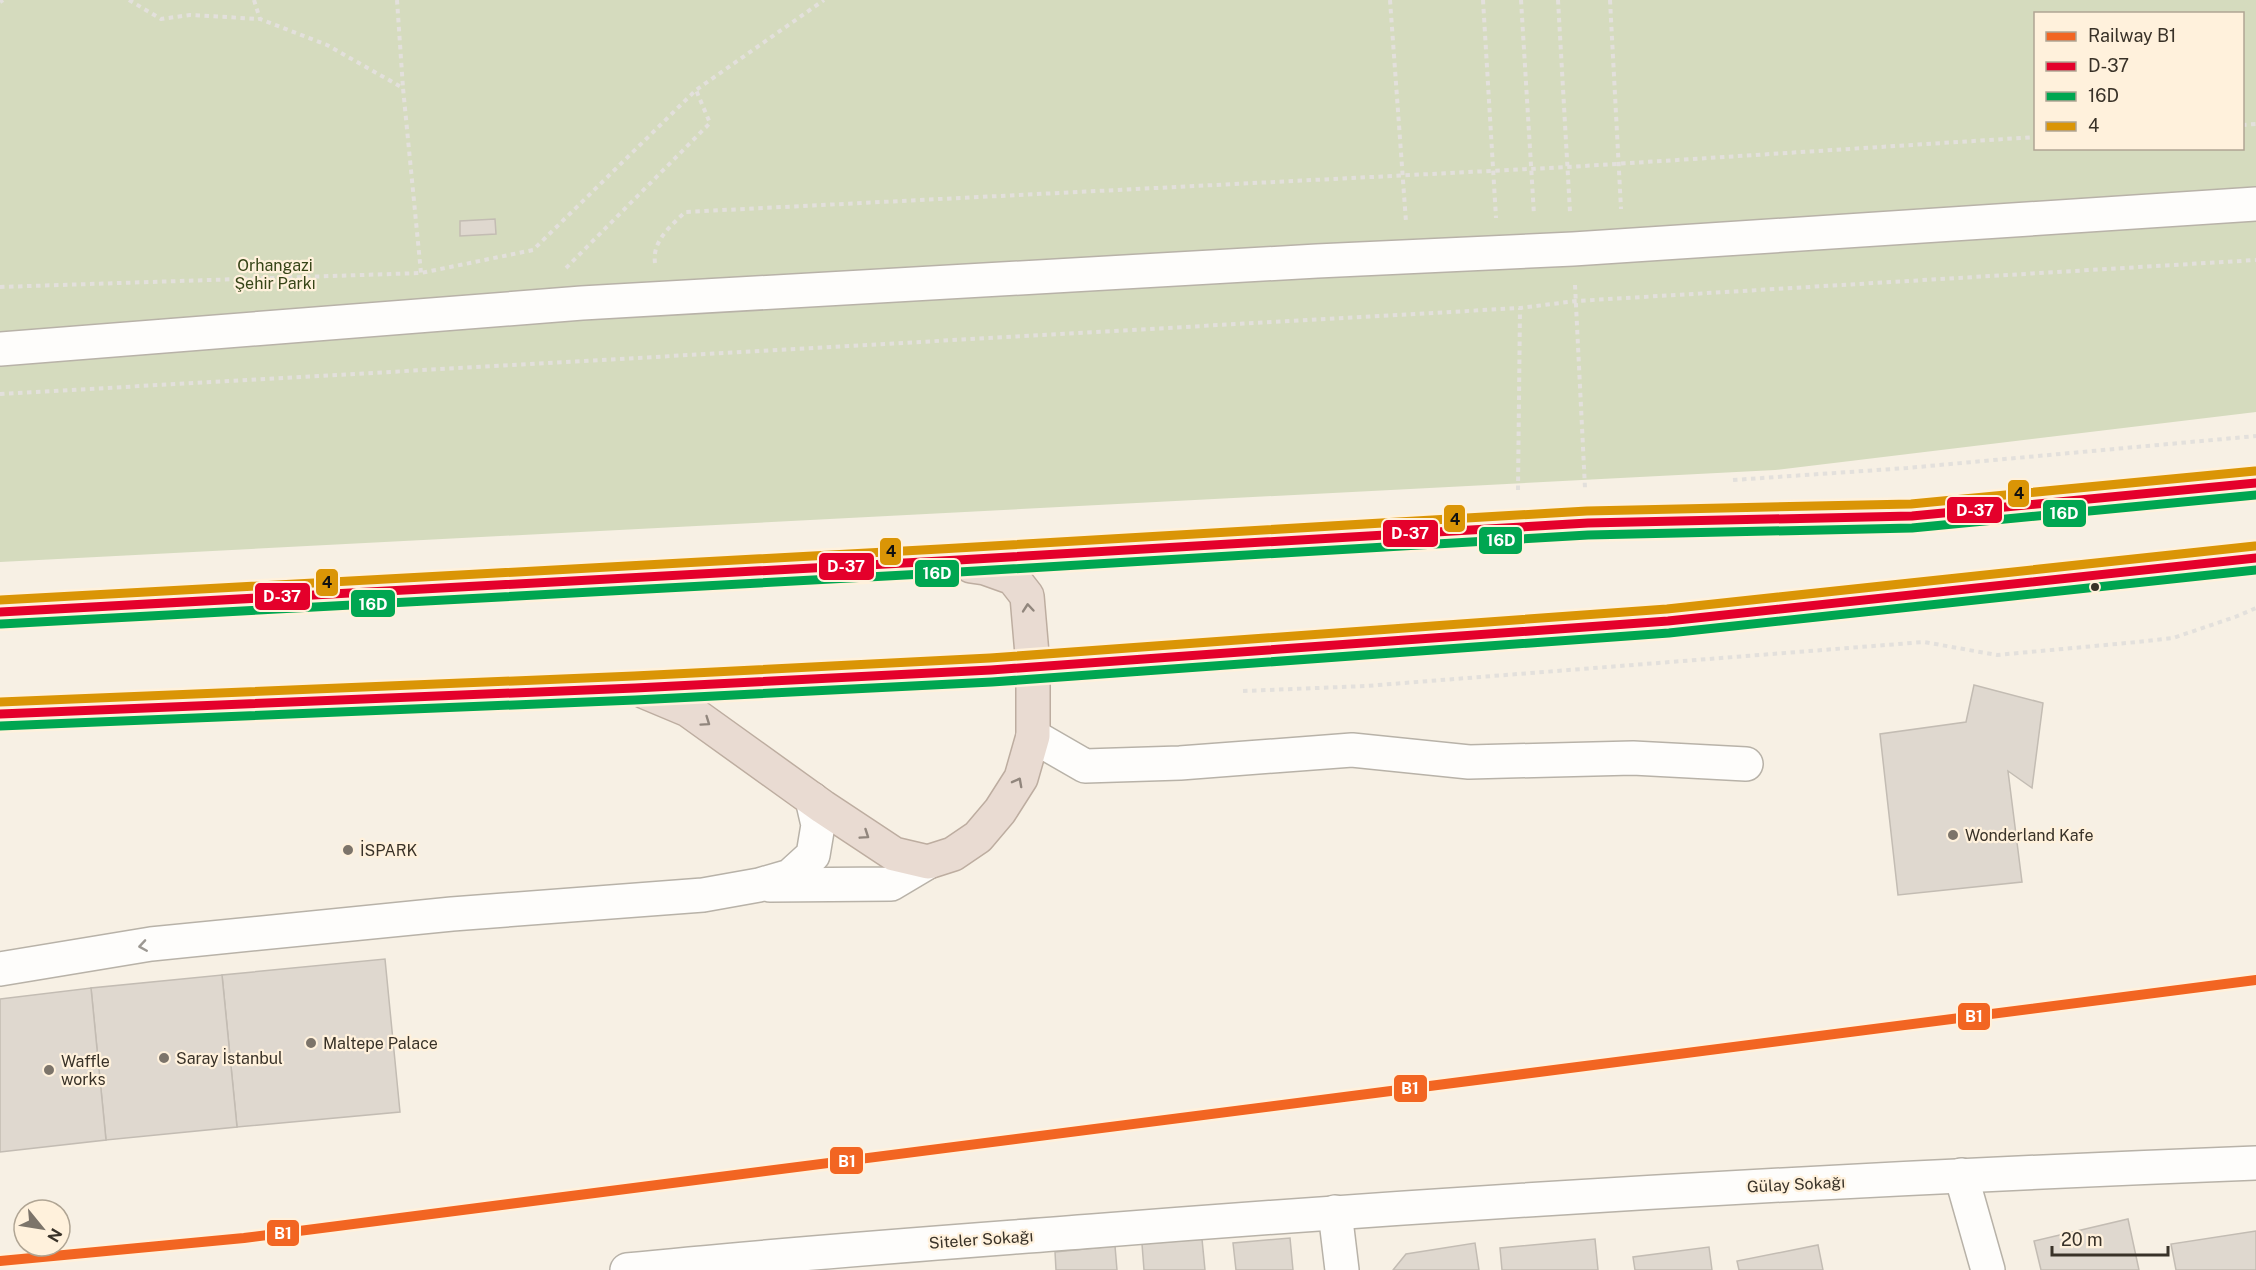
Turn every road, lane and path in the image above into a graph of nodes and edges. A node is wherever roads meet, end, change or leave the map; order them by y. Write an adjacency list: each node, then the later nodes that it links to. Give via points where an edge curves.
1 (129, 0): 9 (path, via 161,19 190,15)
2 (254, 0): 9 (path)
3 (397, 0): 10 (path)
4 (824, 0): 11 (path)
5 (1390, 0): 16 (path)
6 (1484, 0): 15 (path)
7 (1521, 0): 14 (path)
8 (1610, 0): 13 (path)
9 (260, 20): 10 (path, via 327,45)
10 (403, 88): 25 (path)
11 (696, 90): 24 (path, via 710,123); 25 (path, via 533,250)
12 (2034, 137): 13 (path)
13 (1619, 163): 14 (path); 19 (path)
14 (1531, 168): 15 (path); 20 (path)
15 (1493, 170): 16 (path); 21 (path)
16 (1401, 175): 18 (path); 22 (path)
17 (2256, 204): 28 (street, via 1573,249 582,303)
18 (685, 212)
19 (1622, 220)
20 (1534, 225)
21 (1497, 227)
22 (1407, 232)
23 (2256, 260): 27 (path, via 1576,301)
24 (563, 270)
25 (421, 273): 26 (path)
26 (0, 287)
27 (1520, 308): 29 (path); 31 (path)
28 (0, 349)
29 (0, 394)
30 (2256, 483): 33 (highway, via 1912,516 1588,523)
31 (1518, 491)
32 (2256, 558): 36 (highway, via 1668,621)
33 (941, 561): 35 (highway); 36 (highway, one-way to 33, via 1027,596 1013,578 985,568)
34 (2256, 608): 38 (path, via 2173,638 1998,656 1924,642 1378,686)
35 (0, 612)
36 (1033, 666): 37 (highway); 40 (highway)
37 (635, 688): 39 (highway); 42 (highway, one-way to 42, via 688,710)
38 (1237, 692)
39 (0, 714)
40 (1033, 736): 41 (street, via 1085,766 1352,750 1469,762 1633,758); 43 (highway, one-way to 40, via 953,854 978,837 1000,811 1021,778)
41 (1746, 764)
42 (812, 799): 43 (highway, one-way to 43, via 894,854); 44 (street, via 818,825 813,855 790,876)
43 (928, 862): 44 (street, via 891,884)
44 (759, 885): 45 (street)
45 (703, 895): 46 (street, one-way to 46, via 452,914 151,944); 47 (street, via 626,920 231,954)
46 (0, 969)
47 (0, 989)
48 (2256, 1163): 49 (street, Gülay Sokağı)
49 (1961, 1175): 50 (street, Gülay Sokağı); 54 (street)
50 (1335, 1212): 51 (street, Siteler Sokağı); 53 (street)
51 (736, 1264): 52 (street, Siteler Sokağı)
52 (627, 1270)
53 (1342, 1270)
54 (1988, 1270)

